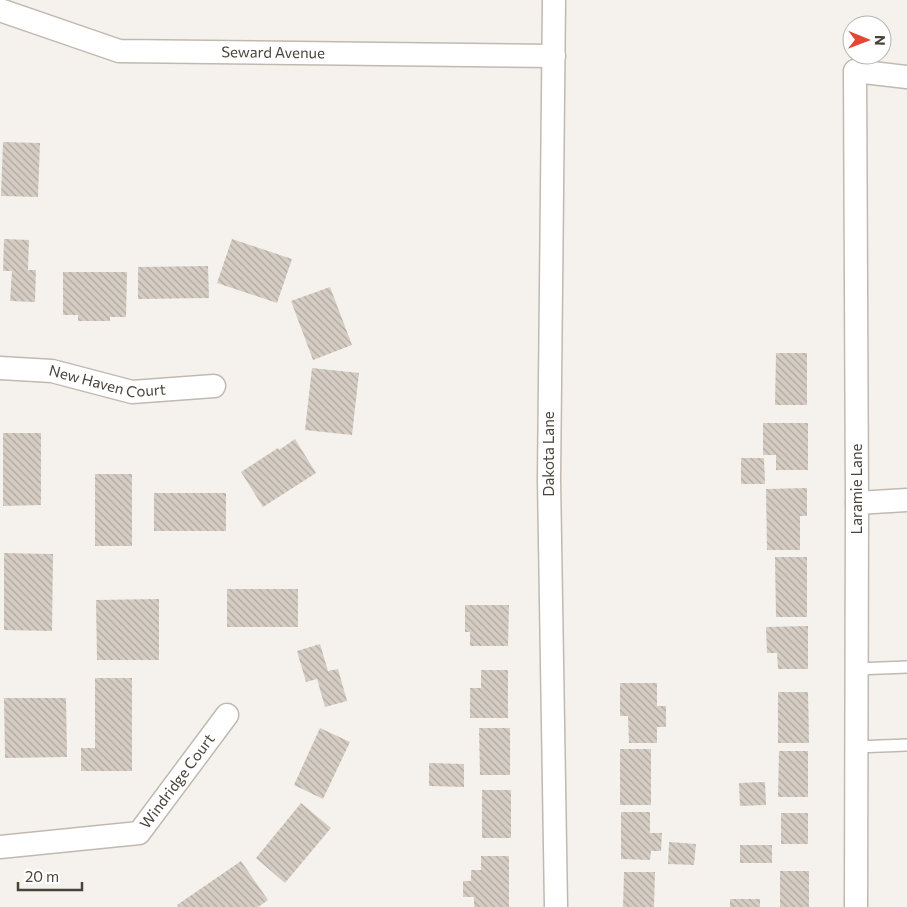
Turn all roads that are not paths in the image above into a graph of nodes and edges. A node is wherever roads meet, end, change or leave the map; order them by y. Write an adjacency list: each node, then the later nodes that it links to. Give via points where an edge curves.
1 (554, 0): 3 (street, Dakota Lane)
2 (0, 10): 3 (street, Seward Avenue, via 119,51)
3 (554, 56): 15 (street, Dakota Lane, via 549,479)
4 (907, 77): 8 (street, Laramie Lane, via 855,71)
5 (0, 368): 6 (street, New Haven Court, via 52,371 132,392)
6 (214, 386)
7 (907, 500): 8 (street)
8 (857, 503): 10 (street, Laramie Lane)
9 (907, 667): 10 (lane)
10 (856, 669): 13 (street, Laramie Lane)
11 (227, 715): 14 (street, Windridge Court, via 139,834)
12 (907, 745): 13 (lane)
13 (856, 747): 16 (street, Laramie Lane)
14 (0, 847)
15 (556, 907)
16 (856, 907)

